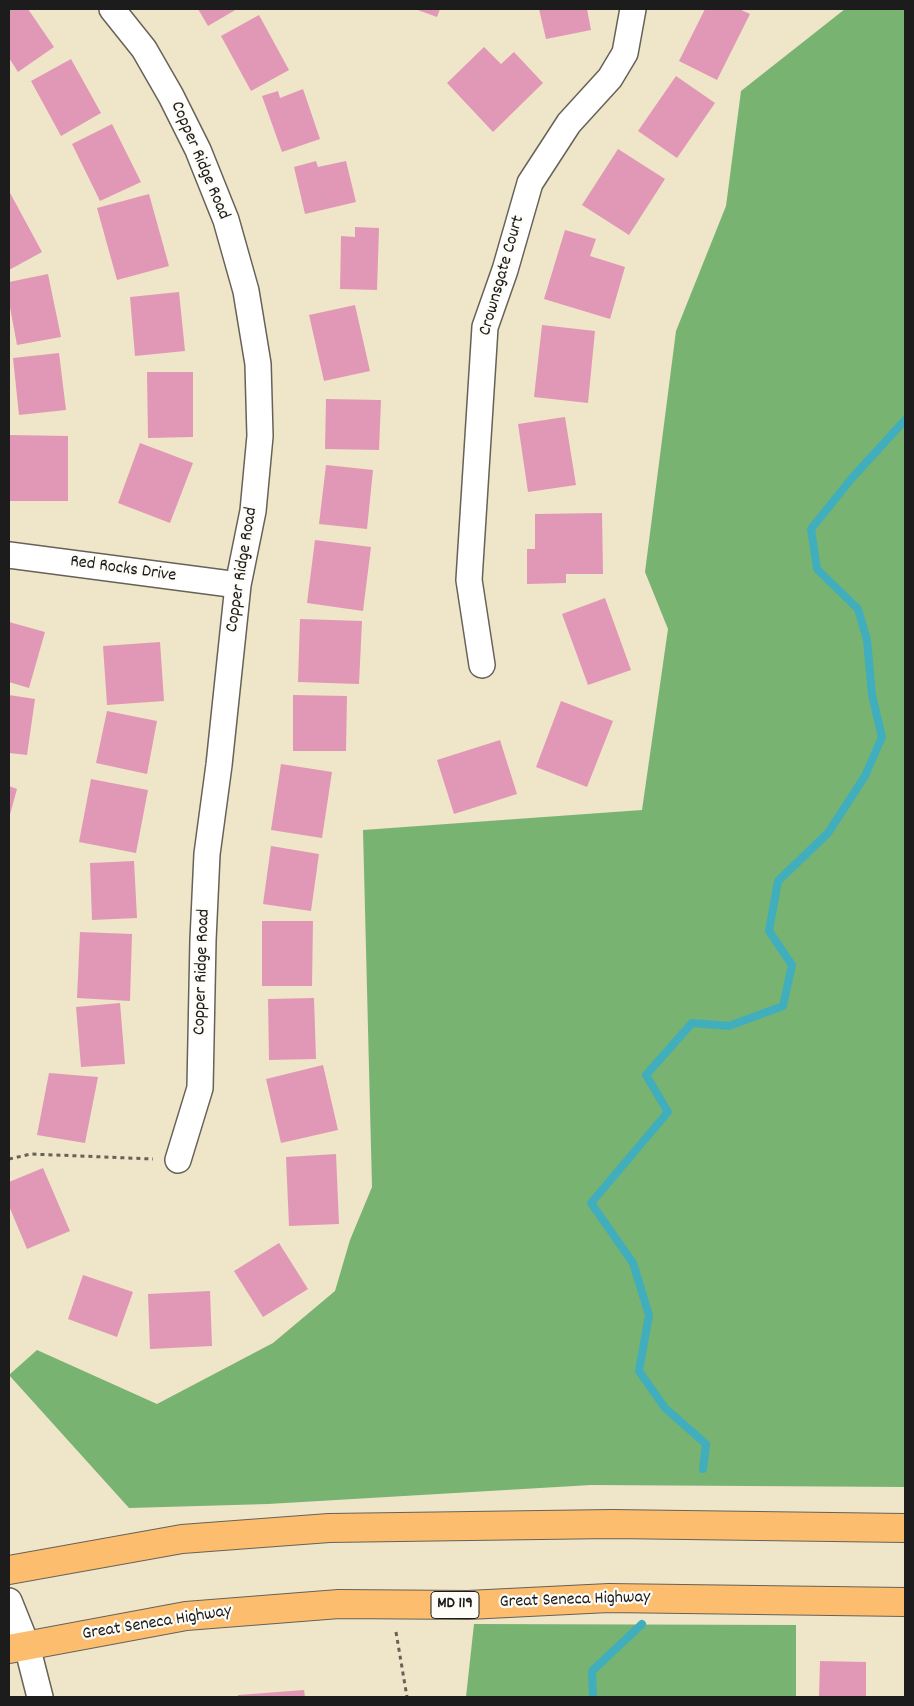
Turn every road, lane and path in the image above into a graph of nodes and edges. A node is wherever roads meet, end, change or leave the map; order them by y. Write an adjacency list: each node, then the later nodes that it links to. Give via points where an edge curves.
1 (112, 9): 4 (street, Copper Ridge Road, via 144,49 198,150 226,220 246,291 258,364 260,436 254,512)
2 (633, 9): 5 (street, Crownsgate Court, via 625,53 610,78 569,123 530,183 485,328 469,580)
3 (9, 555): 4 (street, Red Rocks Drive)
4 (238, 585): 7 (street, Copper Ridge Road, via 207,854 200,1088)
5 (482, 665)
6 (9, 1160): 7 (path, via 31,1154)
7 (178, 1160)
8 (905, 1528): 9 (main road, via 612,1524 329,1528 182,1539)
9 (9, 1570)
10 (9, 1601): 13 (street)
11 (905, 1602): 13 (main road, Great Seneca Highway / MD 119, via 609,1598 468,1605 338,1604 186,1616)
12 (395, 1624): 15 (path)
13 (18, 1647): 14 (street)
14 (40, 1697)
15 (407, 1697)

